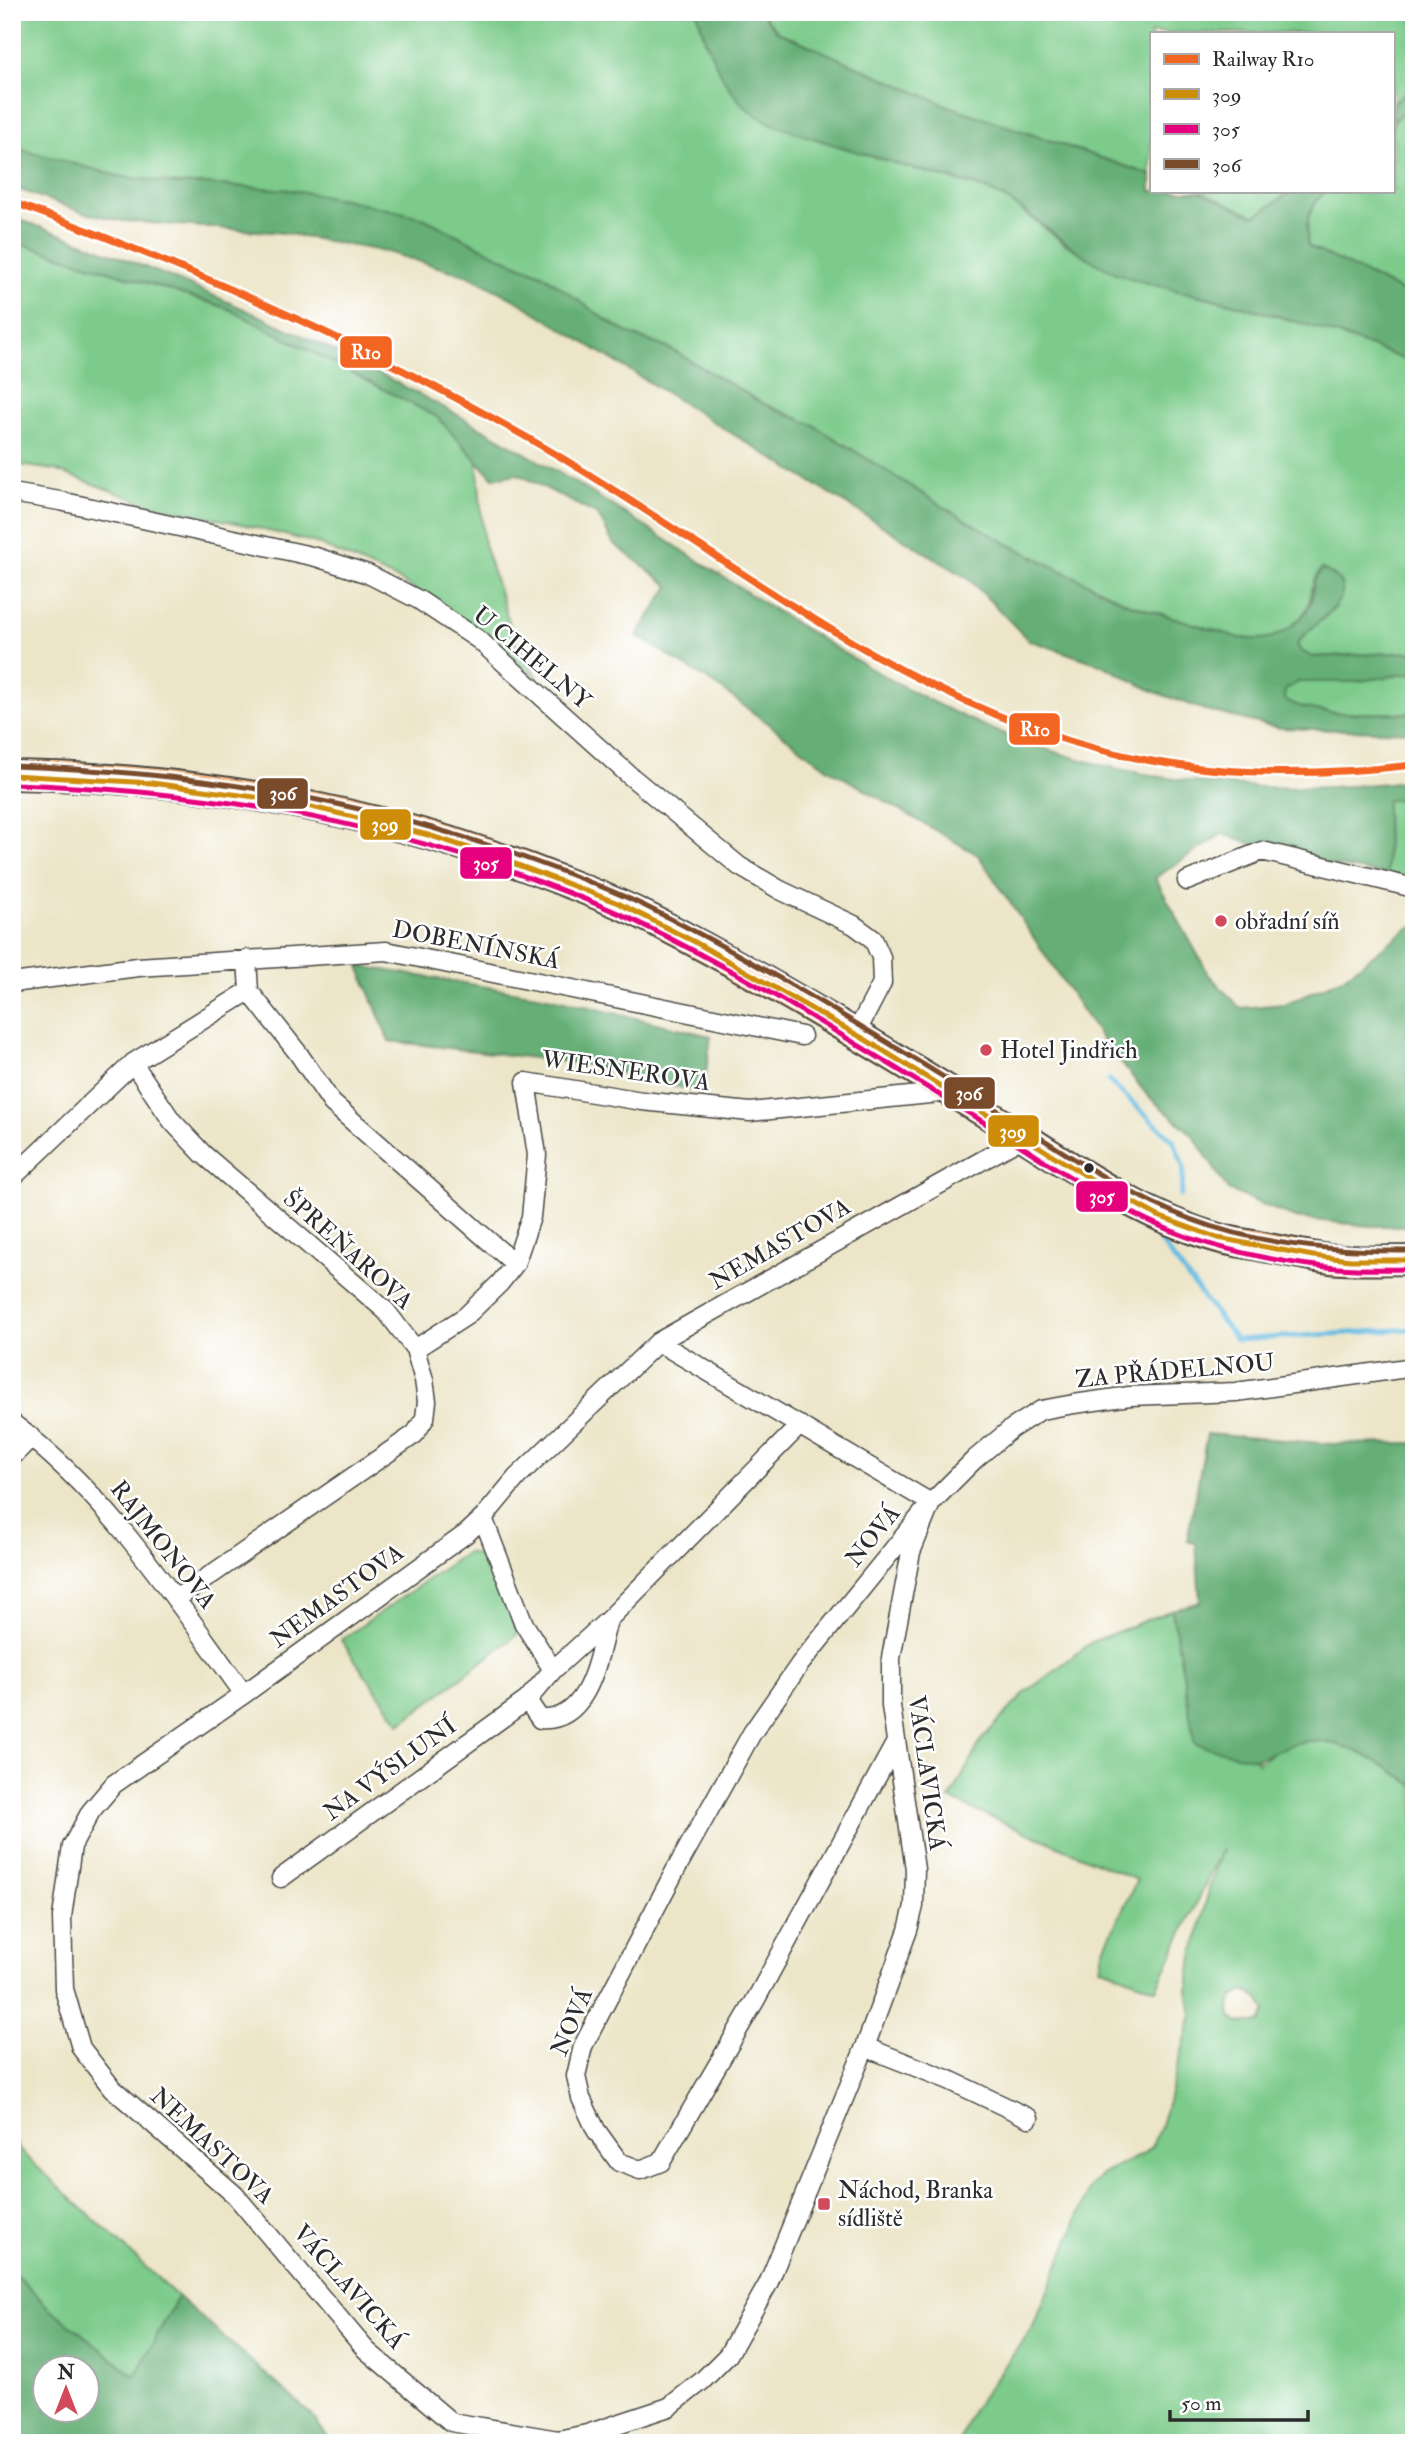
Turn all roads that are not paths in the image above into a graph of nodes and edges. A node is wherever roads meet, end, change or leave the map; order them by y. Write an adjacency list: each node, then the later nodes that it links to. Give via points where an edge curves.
1 (12, 493): 8 (street, U CIHELNY, via 316,557 368,574 419,600 479,640 739,866 873,939 881,957 881,983)
2 (12, 775): 8 (main road, via 188,786 292,803 424,833 510,860 646,917)
3 (1187, 881): 4 (street, via 1262,851)
4 (1414, 888)
5 (247, 959): 6 (street, DOBENÍNSKÁ); 7 (street); 9 (street, DOBENÍNSKÁ, via 386,951)
6 (12, 983)
7 (249, 991): 10 (street); 15 (street, via 332,1103)
8 (856, 1032): 11 (main road)
9 (802, 1036)
10 (133, 1063): 13 (street); 17 (street, ŠPREŇAROVA, via 172,1121 202,1154 386,1311)
11 (950, 1092): 12 (main road); 15 (street, WIESNEROVA, via 750,1112 526,1082 537,1155 531,1217)
12 (1024, 1137): 14 (main road, via 1153,1213 1218,1238 1334,1259); 16 (street, NEMASTOVA)
13 (12, 1178)
14 (1414, 1260)
15 (515, 1264): 17 (street, via 467,1316)
16 (658, 1342): 20 (street); 24 (street, NEMASTOVA, via 517,1477)
17 (415, 1349): 25 (street, ŠPREŇAROVA, via 427,1401 425,1418 415,1434)
18 (1414, 1367): 23 (street, ZA PŘÁDELNOU, via 1236,1392 1130,1396 1041,1410 975,1459)
19 (12, 1423): 21 (street, RAJMONOVA)
20 (800, 1425): 23 (street); 26 (street, NA VÝSLUNÍ)
21 (31, 1437): 22 (street); 25 (street, RAJMONOVA, via 103,1505)
22 (12, 1457)
23 (931, 1503): 30 (street, VÁCLAVICKÁ, via 911,1552 891,1658); 30 (street, NOVÁ, via 800,1664 752,1733 583,2046 576,2076 581,2098 619,2162 640,2170 662,2162)
24 (483, 1518): 27 (street, via 524,1624); 28 (street, NEMASTOVA)
25 (176, 1599): 28 (street, RAJMONOVA)
26 (608, 1620): 27 (street, NA VÝSLUNÍ); 29 (street, NA VÝSLUNÍ, via 580,1703 554,1720 540,1719)
27 (552, 1670): 29 (street, NA VÝSLUNÍ)
28 (244, 1694): 34 (street, NEMASTOVA, via 114,1784 91,1811 72,1846 62,1917 64,1989 81,2048 112,2088 235,2195)
29 (527, 1700): 31 (street, NA VÝSLUNÍ)
30 (896, 1742): 32 (street, VÁCLAVICKÁ, via 915,1869 914,1906)
31 (281, 1878)
32 (865, 2047): 33 (street); 35 (street, VÁCLAVICKÁ, via 768,2284 728,2355 669,2407)
33 (1029, 2118)
34 (266, 2230): 35 (street, VÁCLAVICKÁ, via 366,2350 450,2422 558,2441)
35 (587, 2434): 36 (street)
36 (604, 2443)

